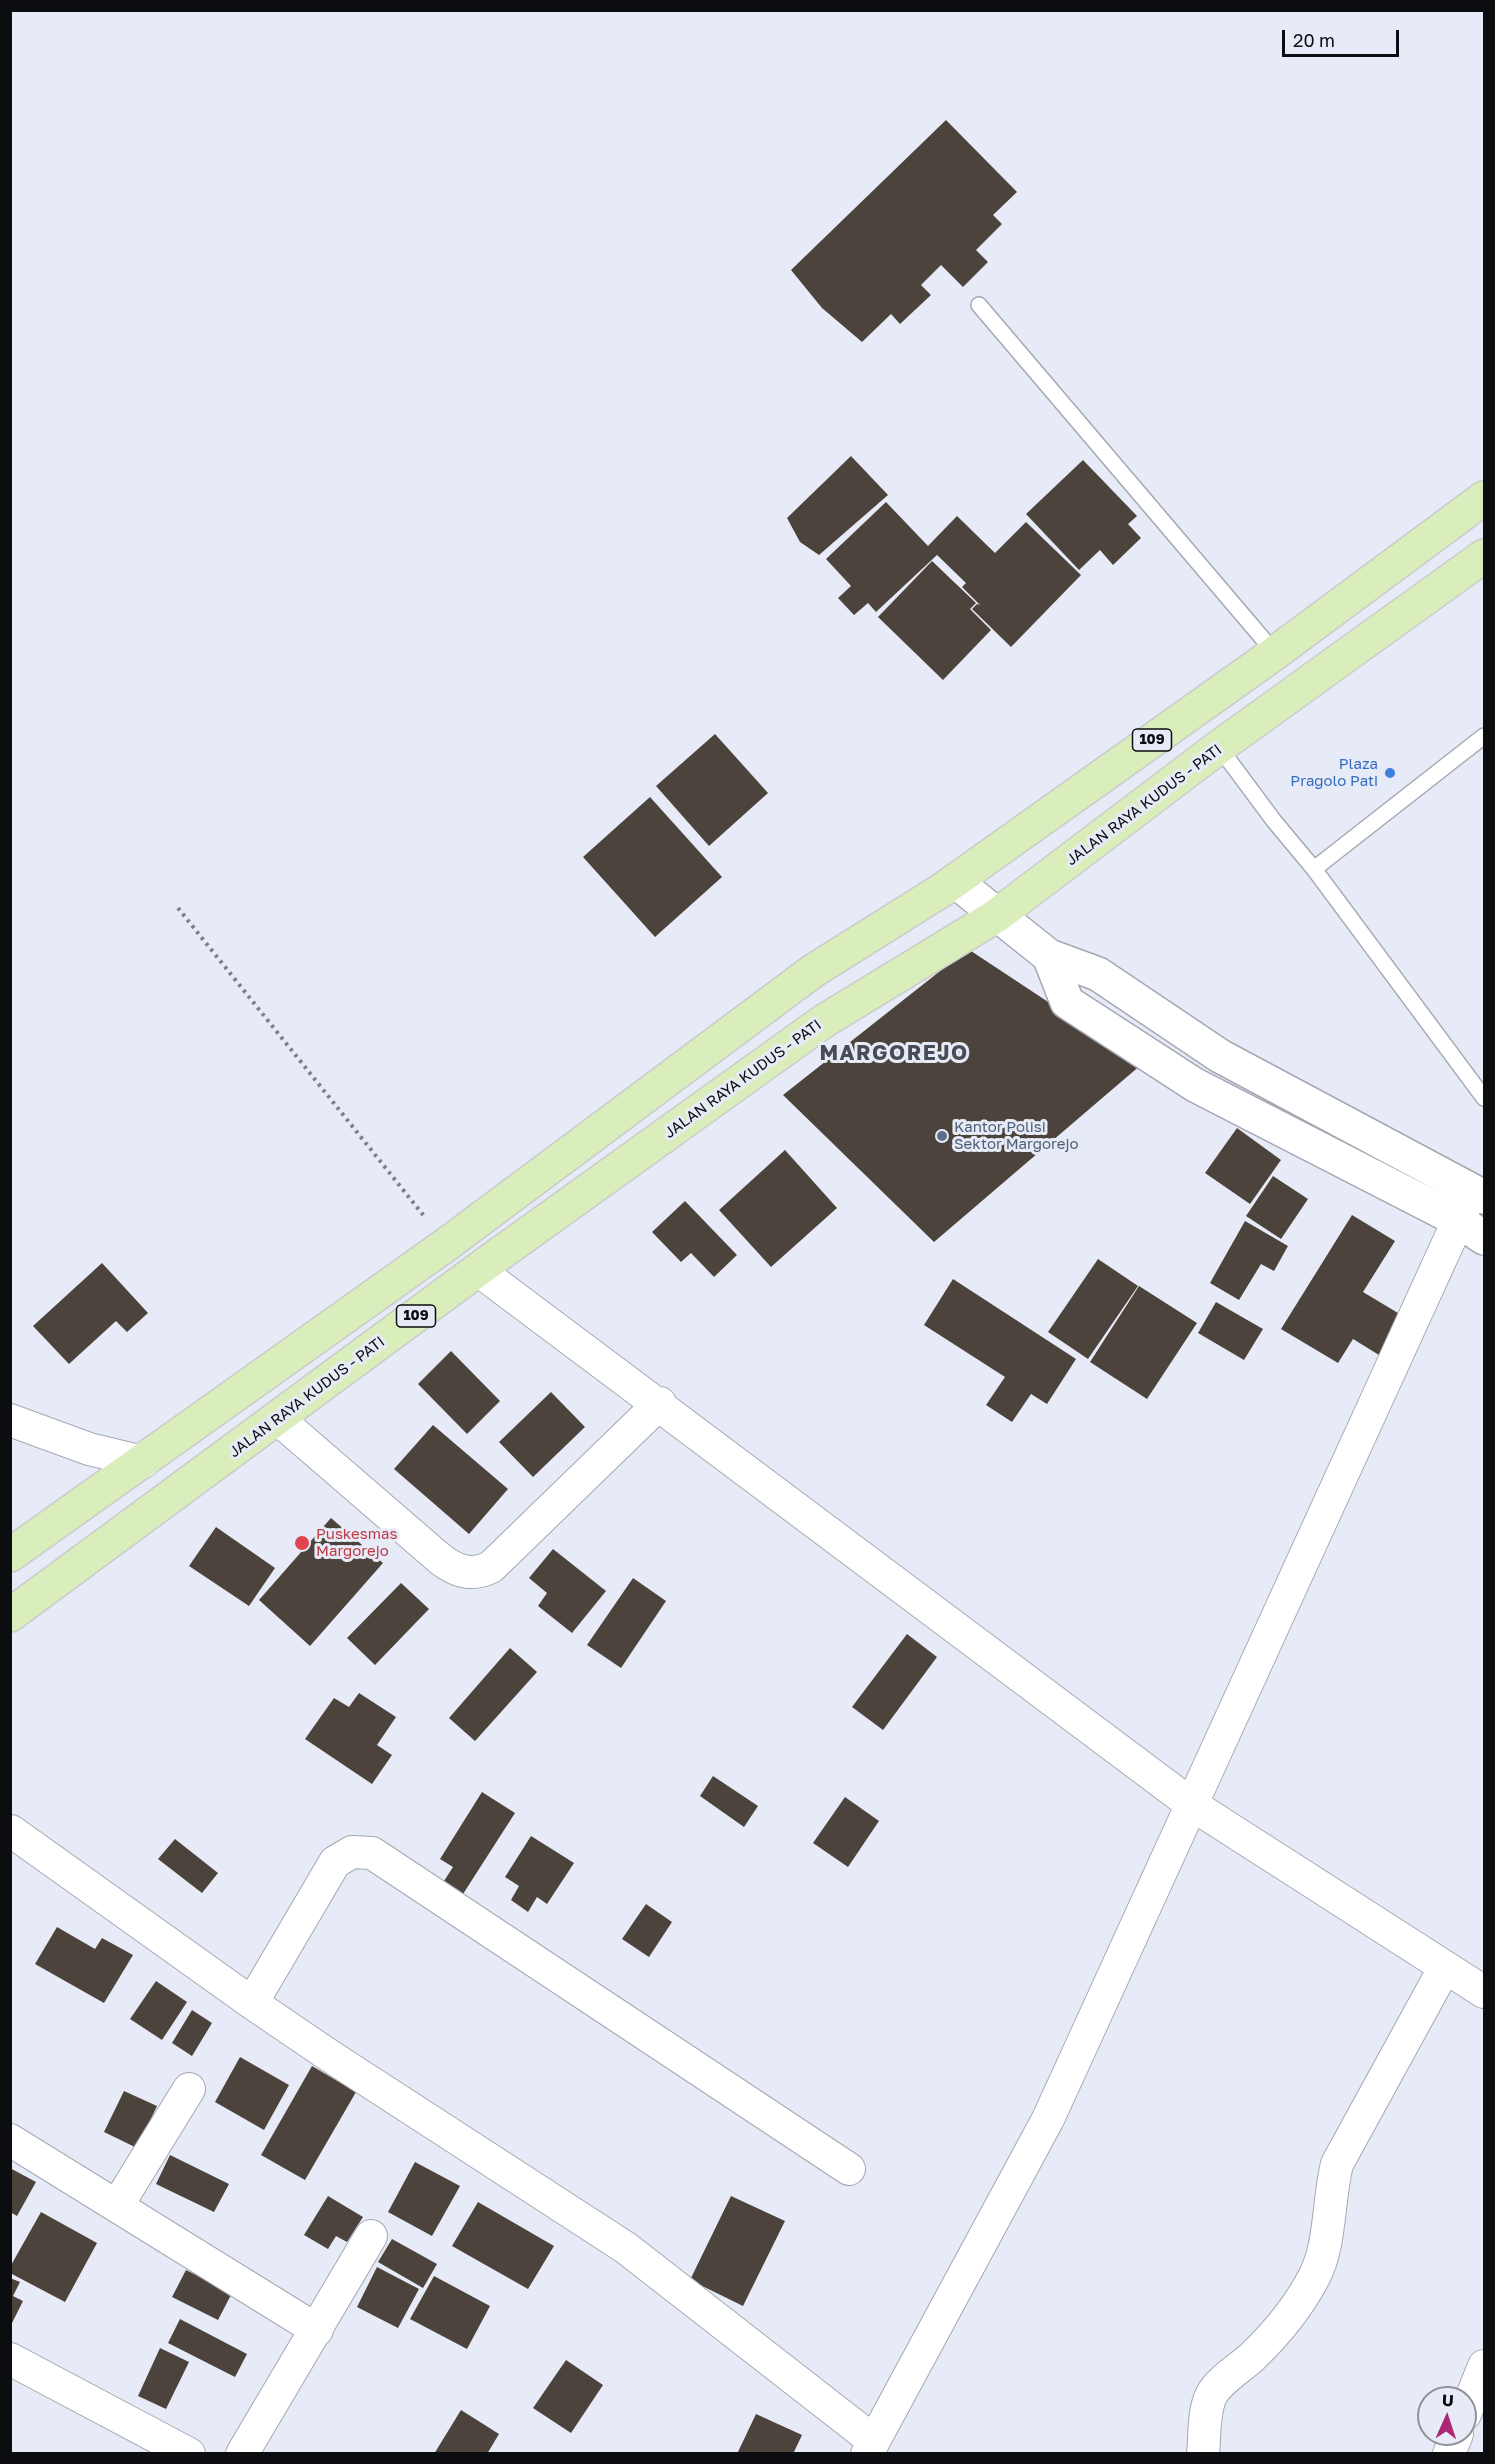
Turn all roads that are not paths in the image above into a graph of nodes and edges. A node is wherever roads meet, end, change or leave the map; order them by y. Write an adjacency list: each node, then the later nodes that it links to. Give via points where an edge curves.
1 (979, 305): 4 (lane)
2 (1485, 498): 4 (main road, 109)
3 (1485, 556): 6 (main road, JALAN RAYA KUDUS - PATI / 109)
4 (1275, 653): 8 (main road, 109)
5 (1485, 736): 7 (lane)
6 (1220, 747): 7 (lane); 9 (main road, JALAN RAYA KUDUS - PATI / 109)
7 (1314, 869): 13 (lane)
8 (955, 881): 9 (street); 21 (main road, 109, via 813,971 447,1244)
9 (996, 916): 10 (street); 17 (main road, JALAN RAYA KUDUS - PATI / 109, via 824,1021)
10 (1049, 956): 11 (street, via 1098,974); 12 (street, via 1067,1002)
11 (1220, 1056): 12 (street); 14 (street)
12 (1195, 1085): 15 (street)
13 (1485, 1098)
14 (1479, 1193): 15 (street)
15 (1458, 1220): 16 (street); 24 (street)
16 (1485, 1238)
17 (478, 1270): 18 (street); 19 (main road, JALAN RAYA KUDUS - PATI / 109)
18 (660, 1403): 19 (street, via 491,1567 480,1572 465,1572 439,1558); 24 (street)
19 (277, 1418): 23 (main road, JALAN RAYA KUDUS - PATI / 109)
20 (10, 1420): 21 (street, via 89,1449)
21 (143, 1462): 22 (main road)
22 (10, 1555)
23 (10, 1616)
24 (1191, 1804): 26 (street); 38 (street, via 1048,2119)
25 (11, 1831): 28 (street)
26 (1445, 1967): 27 (street); 41 (street, via 1337,2164 1329,2193 1326,2238 1314,2277 1290,2314 1254,2355 1212,2393)
27 (1485, 1992)
28 (252, 2003): 31 (street, via 335,1862 352,1852 372,1853); 38 (street, via 626,2248)
29 (189, 2089): 32 (street)
30 (10, 2140): 32 (street)
31 (849, 2169)
32 (117, 2206): 34 (street)
33 (370, 2236): 34 (street)
34 (317, 2330): 40 (street)
35 (10, 2360): 39 (street)
36 (1485, 2366): 37 (street)
37 (1477, 2386)
38 (870, 2447)
39 (189, 2454)
40 (242, 2454)
41 (1203, 2454)

